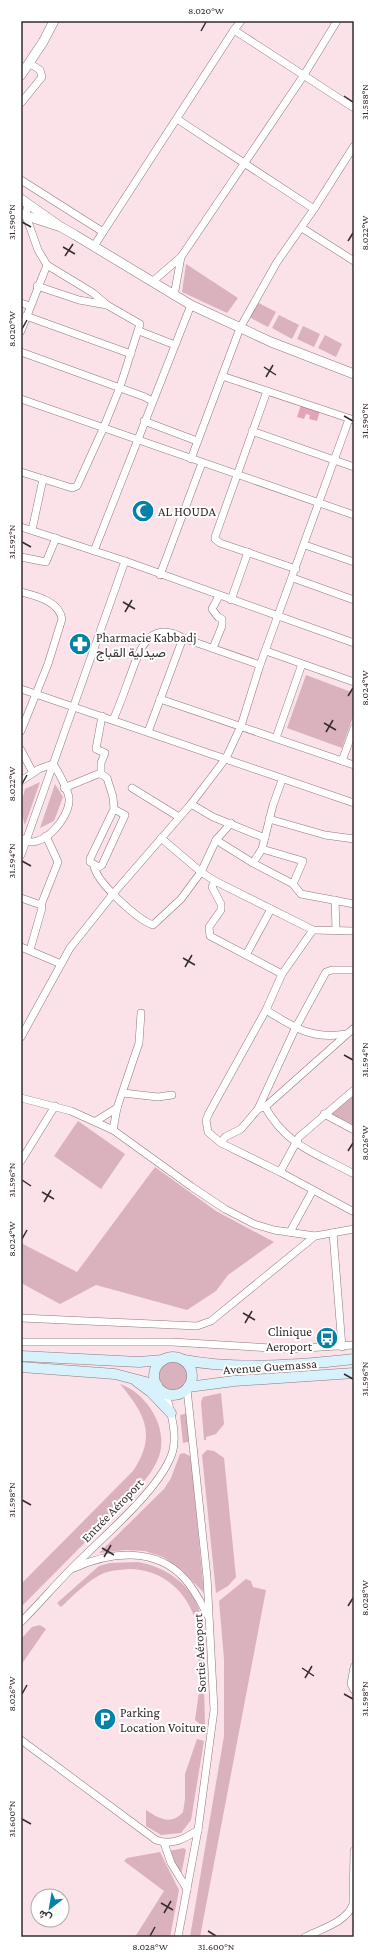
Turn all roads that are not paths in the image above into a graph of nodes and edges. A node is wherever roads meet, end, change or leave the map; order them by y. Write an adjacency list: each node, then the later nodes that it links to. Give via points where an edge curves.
1 (54, 21): 5 (street)
2 (241, 21): 4 (street)
3 (337, 21): 7 (street)
4 (234, 30): 7 (street); 10 (street)
5 (29, 63): 6 (street); 8 (street, via 40,70 42,77)
6 (21, 75)
7 (304, 75): 9 (street); 12 (street)
8 (21, 103)
9 (354, 108)
10 (177, 119): 12 (street); 20 (street)
11 (354, 146): 16 (street)
12 (244, 164): 16 (street); 22 (street)
13 (21, 180): 20 (street)
14 (21, 199): 15 (street)
15 (30, 204): 17 (street); 18 (street)
16 (314, 209): 19 (street)
17 (24, 215): 18 (street); 24 (street)
18 (60, 227): 21 (street)
19 (302, 228): 23 (street); 33 (street, via 277,262)
20 (103, 232): 21 (street)
21 (94, 246): 25 (street)
22 (181, 257): 25 (street); 27 (street)
23 (354, 261)
24 (47, 265): 26 (street); 29 (street)
25 (152, 282): 27 (street)
26 (37, 286): 29 (street, via 79,300); 31 (street)
27 (174, 296): 30 (street)
28 (21, 303): 31 (street)
29 (107, 305): 35 (street, via 139,322)
30 (191, 305): 33 (street); 36 (street)
31 (30, 306): 32 (street)
32 (26, 316): 34 (street); 38 (street)
33 (240, 328): 39 (street); 40 (street)
34 (21, 331)
35 (139, 331): 36 (street); 38 (street)
36 (175, 345): 44 (street)
37 (21, 352): 41 (street)
38 (131, 354): 41 (street)
39 (353, 373)
40 (222, 376): 42 (street); 50 (street)
41 (120, 388): 44 (street); 47 (street)
42 (267, 391): 45 (street); 48 (street)
43 (21, 399): 47 (street)
44 (152, 401): 46 (street)
45 (352, 419): 52 (street)
46 (144, 421): 49 (street); 50 (street)
47 (103, 429): 49 (street); 57 (street, via 75,488)
48 (252, 432): 52 (street); 56 (street)
49 (136, 440): 51 (street); 64 (street)
50 (197, 441): 51 (street)
51 (191, 459): 53 (street)
52 (334, 460): 54 (street); 58 (street)
53 (202, 463): 56 (street); 70 (street)
54 (354, 467)
55 (21, 472): 57 (street)
56 (236, 474): 58 (street); 65 (street, via 215,537 217,541)
57 (43, 479): 61 (street)
58 (319, 503): 59 (street); 63 (street)
59 (354, 515)
60 (21, 527): 61 (street)
61 (32, 530): 62 (street)
62 (56, 538): 64 (street); 66 (street, via 46,562)
63 (305, 545): 68 (street); 69 (street)
64 (94, 551): 67 (street)
65 (248, 552): 69 (street); 74 (street)
66 (21, 557)
67 (125, 561): 70 (street); 87 (street)
68 (354, 562)
69 (296, 569): 71 (street)
70 (160, 575): 73 (street)
71 (293, 578): 75 (street); 76 (street)
72 (21, 592): 85 (street, via 55,605 62,619 48,664)
73 (219, 596): 74 (street); 79 (street, via 212,609 222,619 222,626)
74 (231, 600): 76 (street)
75 (354, 600)
76 (279, 617): 78 (street); 80 (street)
77 (183, 638): 79 (street); 86 (street); 89 (street, via 172,632 160,632 152,635 144,644)
78 (354, 643)
79 (213, 648): 82 (street)
80 (266, 651): 81 (street); 82 (street)
81 (302, 664): 83 (street); 94 (street)
82 (260, 665): 90 (street)
83 (354, 682)
84 (21, 689): 85 (street)
85 (35, 694): 87 (street); 92 (street)
86 (160, 699): 90 (street); 93 (street)
87 (75, 708): 88 (street); 98 (street)
88 (102, 716): 89 (street); 101 (street, via 96,749 105,753)
89 (113, 720): 93 (street)
90 (241, 726): 94 (street); 96 (street)
91 (354, 728): 97 (street)
92 (21, 731)
93 (148, 732): 96 (street)
94 (276, 738): 97 (street)
95 (21, 750): 100 (street)
96 (226, 758): 102 (street); 107 (street)
97 (342, 761): 99 (street)
98 (53, 764): 100 (street); 104 (street); 115 (street)
99 (354, 765)
100 (33, 773): 103 (street)
101 (101, 774): 104 (street); 108 (street, via 107,778)
102 (282, 780): 106 (street); 110 (street)
103 (21, 781)
104 (64, 788): 112 (street, via 69,796 69,803 57,828)
105 (132, 788): 109 (street)
106 (354, 803)
107 (191, 804): 109 (street); 111 (street, via 213,817)
108 (114, 810): 121 (street, via 90,859 89,862); 121 (street, via 125,815 102,865)
109 (179, 817): 113 (street)
110 (269, 819): 114 (street); 116 (street, via 325,835)
111 (231, 823): 114 (street); 117 (street)
112 (46, 836): 115 (street, via 34,842); 129 (street, via 58,862)
113 (161, 838): 122 (street); 125 (street)
114 (265, 838): 118 (street)
115 (23, 839): 119 (street)
116 (354, 839)
117 (216, 840): 120 (street); 122 (street)
118 (262, 849): 120 (street); 124 (street, via 302,861)
119 (21, 855)
120 (253, 863): 124 (street)
121 (94, 866): 125 (street, via 99,879)
122 (201, 872): 123 (street); 125 (street, via 181,899 153,925)
123 (215, 881): 130 (street); 136 (street, via 212,887 221,904 221,910 211,924 209,933 214,939)
124 (293, 884): 127 (street, via 301,894)
125 (113, 894): 137 (street, via 70,948)
126 (21, 898): 129 (street)
127 (335, 900): 128 (street); 132 (street)
128 (354, 904)
129 (40, 905): 135 (street, via 42,908)
130 (271, 910): 131 (street); 136 (street)
131 (313, 930): 132 (street); 139 (street)
132 (336, 930): 133 (street)
133 (354, 931)
134 (21, 947): 135 (street)
135 (30, 950): 137 (street)
136 (246, 955): 139 (street)
137 (61, 964): 145 (street)
138 (354, 970): 142 (street, via 327,970)
139 (282, 974): 140 (street)
140 (266, 1010): 142 (street); 157 (street, via 206,1120 208,1132)
141 (141, 1013): 147 (street, via 138,1043)
142 (295, 1028): 144 (street, via 320,1036); 152 (street)
143 (354, 1028): 144 (street)
144 (346, 1034): 152 (street)
145 (21, 1037)
146 (354, 1090): 153 (street)
147 (123, 1093): 148 (street, via 158,1097); 151 (street)
148 (172, 1095)
149 (21, 1098): 150 (street)
150 (55, 1106): 154 (street); 159 (street)
151 (117, 1108): 154 (street); 155 (street)
152 (261, 1108): 157 (street, via 241,1129); 158 (street)
153 (324, 1114): 156 (street); 158 (street)
154 (96, 1122): 155 (street)
155 (114, 1130): 165 (street, via 192,1187 242,1219 267,1228)
156 (354, 1130)
157 (221, 1143): 161 (street)
158 (294, 1143): 160 (street); 161 (street)
159 (21, 1162)
160 (353, 1171)
161 (280, 1172): 162 (street)
162 (313, 1190): 163 (street); 165 (street)
163 (354, 1212)
164 (354, 1229): 166 (street)
165 (290, 1232): 167 (street)
166 (334, 1233): 167 (street); 171 (street)
167 (315, 1236): 168 (street, via 211,1321 197,1326)
168 (21, 1318)
169 (21, 1342): 171 (street, via 172,1342 289,1349)
170 (354, 1345): 171 (street)
171 (342, 1347)
172 (21, 1356): 174 (main road, via 139,1362)
173 (354, 1359): 175 (main road, Avenue Guemassa, via 255,1364 213,1364)
174 (163, 1360): 175 (main road, via 173,1357); 179 (main road, via 156,1370)
175 (184, 1360): 180 (main road, via 192,1373 192,1381)
176 (21, 1367): 178 (main road)
177 (354, 1373): 180 (main road, Avenue Guemassa, via 234,1381)
178 (130, 1376): 179 (main road); 182 (main road, via 151,1392)
179 (157, 1385): 181 (main road)
180 (188, 1388): 181 (main road, via 178,1394); 184 (street, Sortie Aéroport)
181 (166, 1393): 182 (street, Entrée Aéroport)
182 (171, 1413): 183 (street, Entrée Aéroport, via 173,1450 162,1472 138,1502)
183 (70, 1569): 184 (street, via 124,1554 151,1558 184,1578 197,1594); 185 (street, Entrée Aéroport)
184 (210, 1619): 189 (street, Sortie Aéroport, via 214,1710)
185 (21, 1622)
186 (354, 1667): 187 (street, via 351,1684)
187 (354, 1690)
188 (21, 1740): 190 (street, via 150,1836)
189 (198, 1830): 190 (street, via 175,1842); 192 (street, Sortie Aéroport)
190 (164, 1843): 192 (street, via 171,1863)
191 (354, 1851): 194 (street, via 352,1904 348,1915)
192 (187, 1889): 193 (street, Sortie Aéroport)
193 (178, 1937)
194 (305, 1937)

